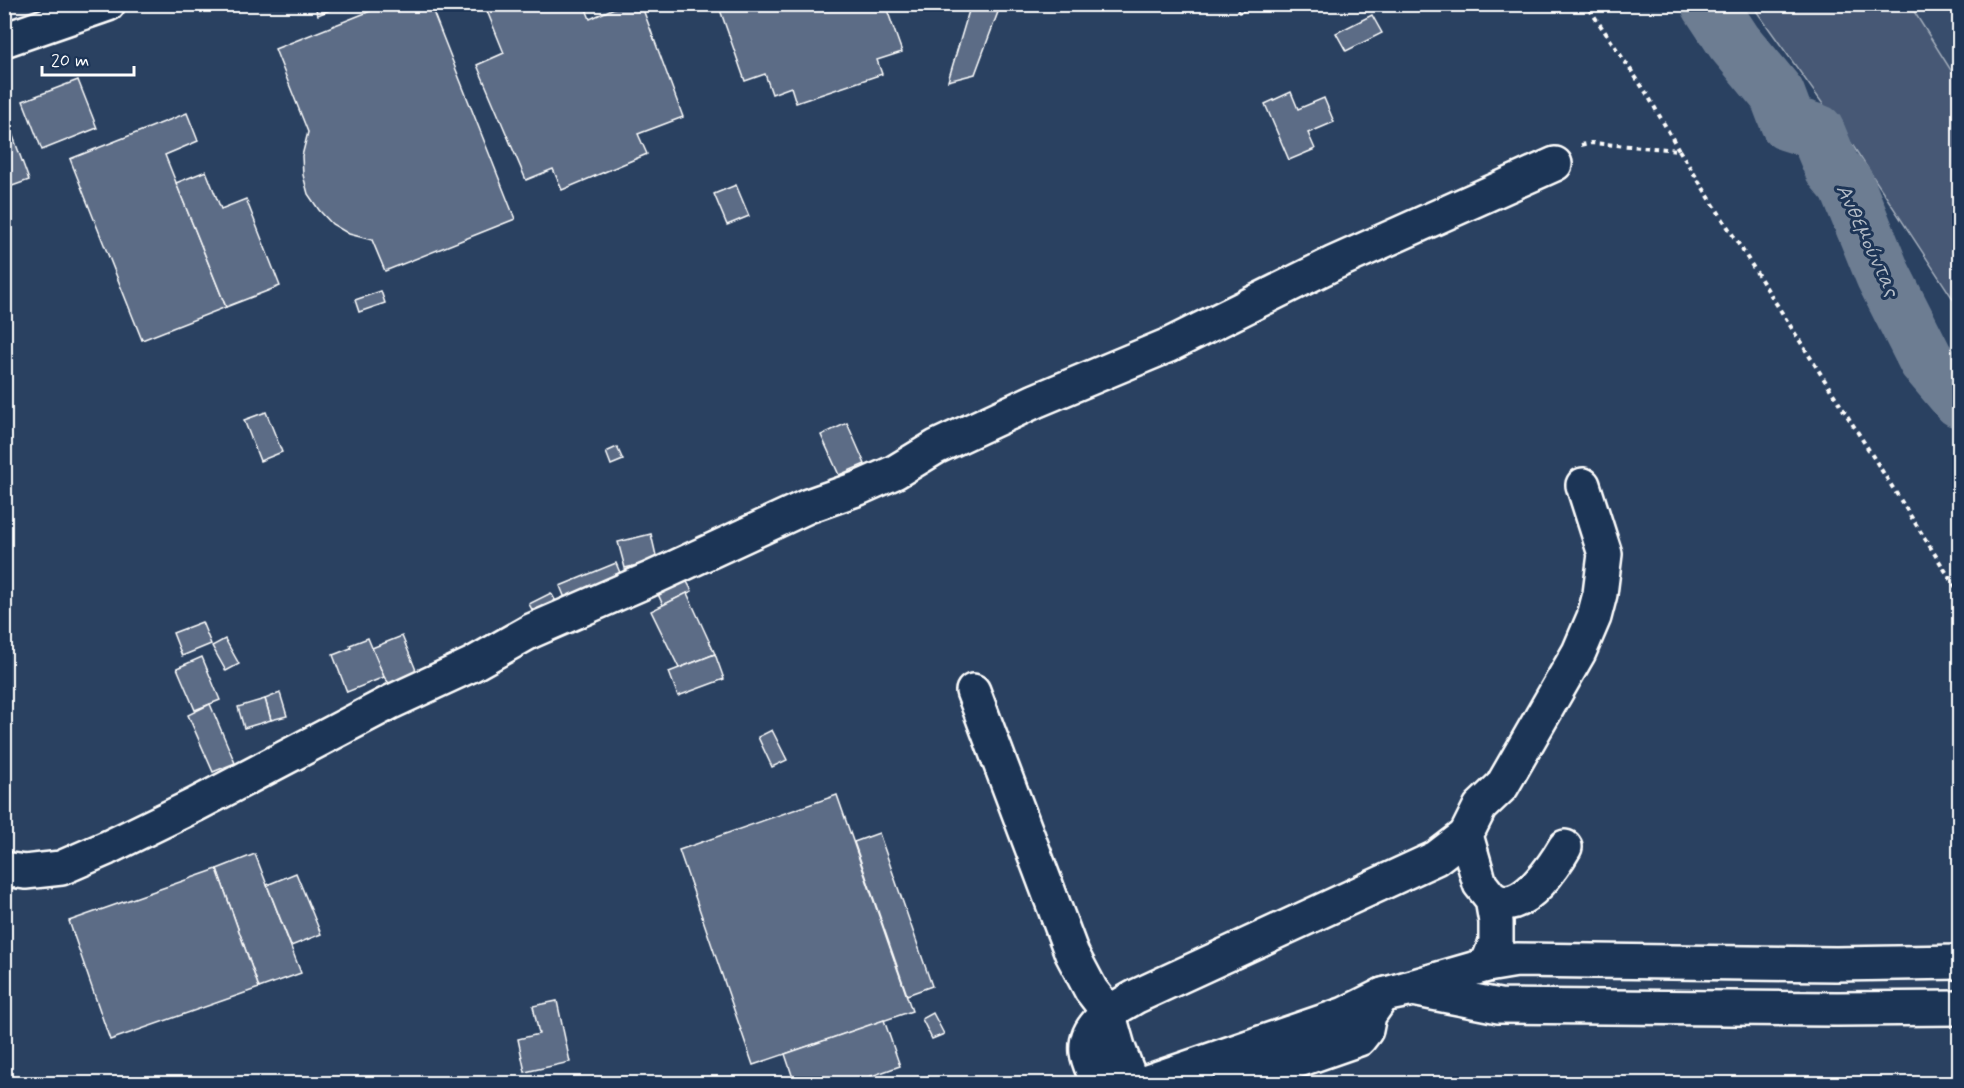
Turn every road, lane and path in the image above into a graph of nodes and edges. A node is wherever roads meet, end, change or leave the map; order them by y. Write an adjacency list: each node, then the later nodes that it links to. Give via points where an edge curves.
1 (108, 4): 3 (street)
2 (1586, 4): 4 (path, via 1647,94)
3 (4, 40)
4 (1679, 150): 5 (path, via 1591,143 1570,147); 7 (path)
5 (1555, 164): 11 (street, via 1334,263 1169,345 936,447 895,472 808,506 531,631 107,848 61,868 24,872)
6 (1583, 485): 9 (street, via 1605,554 1594,617 1579,652 1502,786 1480,807)
7 (1959, 594)
8 (974, 691): 17 (street, via 1072,954)
9 (1466, 835): 12 (street, via 1480,884); 17 (street, via 1436,858)
10 (1565, 847): 12 (street, via 1552,869 1526,896 1505,904)
11 (4, 869)
12 (1492, 899): 14 (street, via 1497,942)
13 (1959, 962): 14 (street, via 1517,960)
14 (1487, 965): 15 (street)
15 (1383, 995): 16 (street, via 1413,989 1499,1006); 20 (street, via 1345,1014); 21 (street, via 1359,1039)
16 (1959, 1008)
17 (1108, 1012): 18 (street, via 1089,1033 1087,1053); 19 (street)
18 (1098, 1083)
19 (1132, 1083)
20 (1141, 1083)
21 (1230, 1083)

